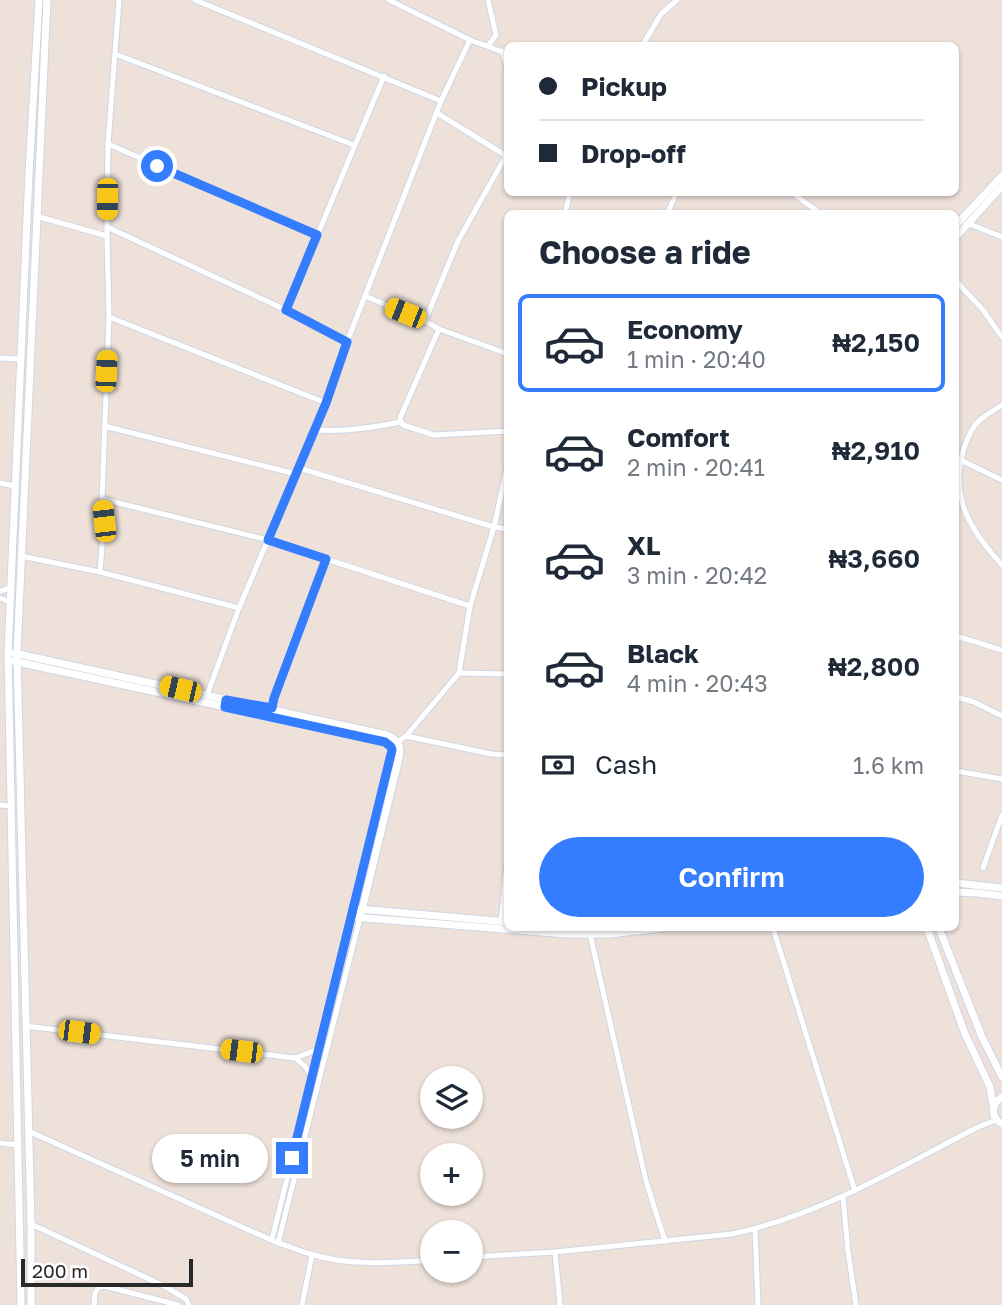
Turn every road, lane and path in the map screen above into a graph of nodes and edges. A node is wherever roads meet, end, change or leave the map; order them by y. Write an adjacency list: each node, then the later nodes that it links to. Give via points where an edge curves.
1 (39, 0): 8 (main road)
2 (47, 0): 8 (main road)
3 (119, 0): 13 (street)
4 (194, 0): 14 (street)
5 (389, 0): 9 (street)
6 (488, 0): 11 (street, via 496,35)
7 (677, 0): 10 (street, via 661,14)
8 (42, 21): 25 (main road); 43 (main road, via 29,173)
9 (470, 40): 11 (street); 15 (street)
10 (644, 42)
11 (488, 46): 12 (street)
12 (504, 52)
13 (115, 54): 17 (street); 18 (street)
14 (384, 76): 15 (street); 18 (street)
15 (441, 101): 16 (street)
16 (437, 113): 19 (street); 34 (street)
17 (108, 144): 28 (street); 30 (street)
18 (354, 145): 30 (street)
19 (504, 153)
20 (504, 160): 37 (street, via 458,241)
21 (1002, 176): 26 (main road)
22 (1002, 186): 27 (main road)
23 (796, 196): 24 (street)
24 (816, 210)
25 (36, 216): 31 (street); 62 (main road)
26 (959, 222)
27 (967, 223): 29 (main road); 32 (street)
28 (107, 227): 31 (street); 35 (street)
29 (959, 233)
30 (317, 235): 35 (street)
31 (107, 236): 36 (street)
32 (1002, 237)
33 (959, 284): 39 (street)
34 (365, 296): 37 (street); 40 (street)
35 (286, 310): 40 (street)
36 (108, 317): 44 (street); 47 (street)
37 (425, 321): 38 (street)
38 (439, 329): 41 (street); 46 (street)
39 (1002, 337)
40 (347, 342): 44 (street)
41 (504, 353)
42 (0, 358): 43 (street)
43 (21, 359): 57 (main road)
44 (326, 403): 48 (street)
45 (1002, 405): 50 (street, via 974,426)
46 (401, 422): 48 (street, via 367,429); 49 (street, via 434,435)
47 (104, 426): 52 (street); 58 (street)
48 (314, 430): 52 (street)
49 (504, 430)
50 (959, 457)
51 (959, 459): 54 (street)
52 (298, 471): 59 (street); 61 (street)
53 (959, 479): 64 (street, via 966,516)
54 (1002, 480)
55 (504, 481): 59 (street)
56 (0, 483): 57 (street)
57 (16, 486): 66 (main road)
58 (102, 499): 61 (street); 65 (street)
59 (494, 527): 60 (street); 70 (street)
60 (504, 528)
61 (268, 540): 63 (street); 71 (street)
62 (21, 556): 65 (street); 75 (main road)
63 (326, 559): 70 (street); 81 (street)
64 (1002, 565)
65 (100, 572): 71 (street)
66 (11, 588): 67 (street); 69 (main road)
67 (0, 592)
68 (0, 598): 69 (street)
69 (10, 602): 74 (main road)
70 (470, 606): 76 (street)
71 (239, 608): 78 (street)
72 (959, 637): 73 (street)
73 (1002, 650)
74 (8, 656): 75 (main road); 90 (main road)
75 (17, 657): 78 (main road); 80 (main road); 107 (main road)
76 (459, 673): 77 (street); 83 (street)
77 (504, 674)
78 (207, 695): 80 (main road)
79 (959, 698): 82 (street)
80 (226, 703): 81 (main road); 85 (main road)
81 (272, 708): 84 (main road, via 387,735)
82 (1002, 716)
83 (406, 736): 84 (street); 86 (street)
84 (399, 742): 85 (street); 98 (main road, via 399,758)
85 (391, 747): 98 (main road)
86 (504, 755)
87 (959, 772): 88 (street)
88 (1002, 779)
89 (0, 806): 90 (street)
90 (10, 806): 116 (main road)
91 (1002, 815): 92 (street)
92 (999, 830): 93 (street)
93 (983, 868)
94 (959, 883): 95 (main road)
95 (1002, 888)
96 (959, 892): 97 (main road)
97 (1002, 896)
98 (357, 913): 99 (main road); 100 (main road); 108 (street); 121 (street)
99 (504, 922)
100 (504, 928)
101 (537, 931): 106 (main road)
102 (636, 931): 106 (main road)
103 (774, 931): 117 (street)
104 (928, 931): 113 (main road)
105 (940, 931): 111 (main road)
106 (590, 934): 122 (street, via 646,1181)
107 (25, 1026): 109 (street); 114 (main road)
108 (319, 1049): 109 (street); 110 (street)
109 (295, 1058): 110 (street)
110 (313, 1077): 121 (street)
111 (1002, 1077)
112 (1002, 1097): 113 (main road, via 997,1100)
113 (996, 1116): 117 (street)
114 (28, 1131): 119 (main road); 121 (street)
115 (0, 1143): 116 (street)
116 (17, 1145): 127 (main road)
117 (855, 1191): 118 (street)
118 (843, 1197): 120 (street); 135 (street)
119 (31, 1224): 128 (main road); 131 (street, via 164,1286)
120 (755, 1229): 122 (street); 134 (street)
121 (275, 1241): 124 (street)
122 (665, 1241): 123 (street)
123 (555, 1252): 125 (street); 133 (street)
124 (312, 1255): 126 (street, via 363,1262); 132 (street)
125 (483, 1256)
126 (420, 1260)
127 (21, 1305)
128 (31, 1305)
129 (94, 1305): 130 (street, via 95,1293 104,1286)
130 (177, 1305)
131 (189, 1305)
132 (302, 1305)
133 (560, 1305)
134 (758, 1305)
135 (856, 1305)

